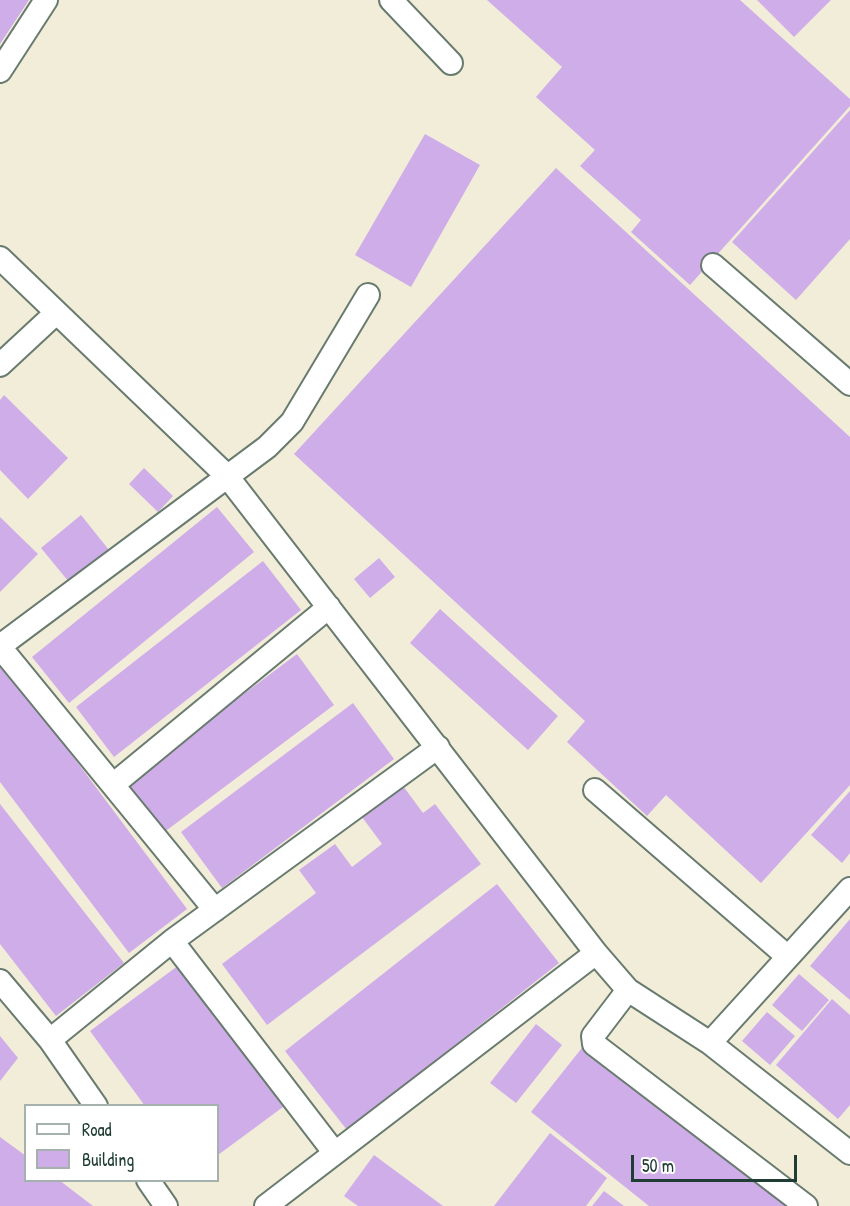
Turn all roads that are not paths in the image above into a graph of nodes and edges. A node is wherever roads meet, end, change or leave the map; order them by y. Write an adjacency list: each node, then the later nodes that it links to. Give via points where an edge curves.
1 (46, 0): 4 (street)
2 (391, 0): 3 (street)
3 (451, 63)
4 (0, 71)
5 (0, 258): 8 (street)
6 (713, 265): 10 (street)
7 (368, 295): 11 (street, via 292,422 267,447)
8 (56, 313): 9 (street); 11 (street)
9 (0, 365)
10 (850, 384)
11 (227, 476): 12 (street); 13 (street)
12 (329, 607): 14 (street); 15 (street)
13 (0, 646): 15 (street)
14 (438, 747): 18 (street); 20 (street)
15 (114, 784): 18 (street)
16 (595, 790): 21 (street)
17 (850, 889): 21 (street)
18 (215, 910): 19 (street)
19 (172, 941): 24 (street); 27 (street)
20 (596, 953): 23 (street); 27 (street)
21 (788, 957): 25 (street)
22 (0, 981): 24 (street)
23 (628, 990): 25 (street); 32 (street, via 593,1036 594,1044)
24 (50, 1040): 26 (street)
25 (710, 1043): 28 (street)
26 (95, 1104)
27 (334, 1152): 31 (street)
28 (850, 1153)
29 (149, 1182): 30 (street)
30 (166, 1206)
31 (266, 1206)
32 (806, 1206)

